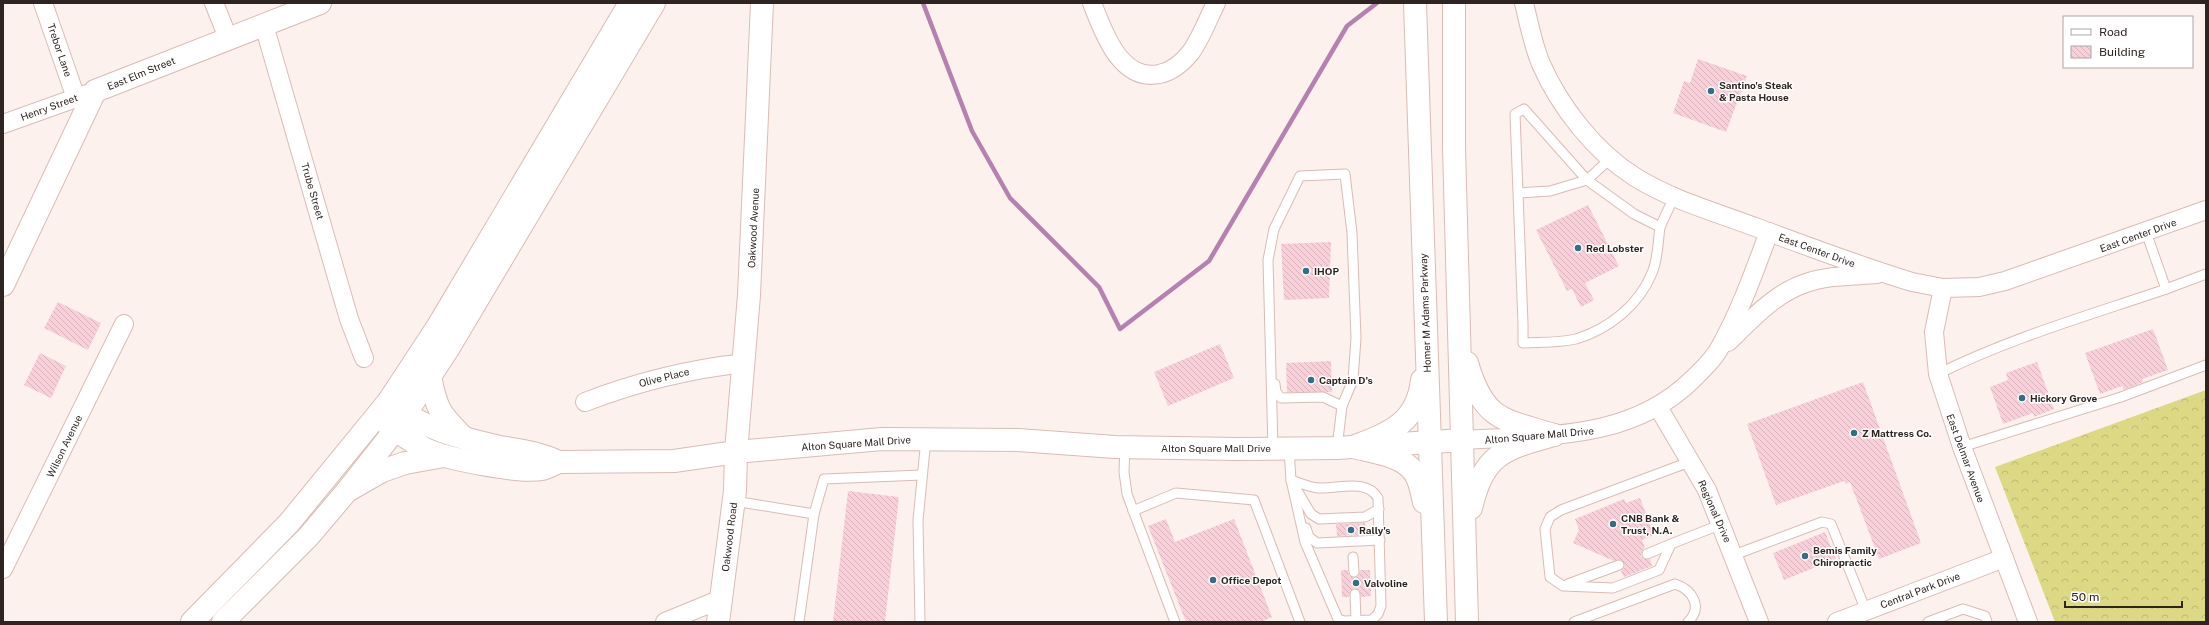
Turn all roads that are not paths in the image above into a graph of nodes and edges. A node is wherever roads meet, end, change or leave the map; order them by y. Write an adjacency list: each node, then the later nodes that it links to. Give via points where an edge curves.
1 (43, 3): 15 (street, Trebor Lane)
2 (214, 3): 14 (street)
3 (320, 3): 13 (main road, East Elm Street)
4 (630, 3): 44 (main road, via 438,326)
5 (654, 3): 40 (main road)
6 (762, 3): 37 (main road, Oakwood Avenue, via 758,127)
7 (1092, 3): 8 (street, via 1122,61 1135,71 1154,75 1169,71 1190,53)
8 (1216, 3)
9 (1415, 3): 33 (main road, Homer M Adams Parkway)
10 (1454, 3): 17 (main road)
11 (1459, 3): 17 (main road)
12 (1524, 3): 18 (street, East Center Drive, via 1530,33 1552,86 1580,126)
13 (264, 24): 14 (main road, East Elm Street); 36 (street, Trube Street, via 349,319)
14 (228, 38): 15 (main road, East Elm Street)
15 (85, 94): 16 (street, Henry Street); 28 (main road, East Elm Street)
16 (3, 124)
17 (1454, 148): 32 (main road)
18 (1611, 158): 19 (lane); 21 (street, East Center Drive, via 1636,177)
19 (1586, 180): 20 (lane, via 1550,191); 20 (lane, via 1524,110 1515,114); 23 (lane, via 1634,214)
20 (1518, 193): 23 (lane, via 1524,343 1575,339 1601,328 1620,315 1640,296 1653,271)
21 (1674, 197): 23 (lane); 24 (street, East Center Drive)
22 (2206, 210): 25 (street, East Center Drive)
23 (1660, 227)
24 (1769, 232): 26 (street, East Center Drive); 34 (street, Alton Square Mall Drive, via 1738,311)
25 (2146, 232): 29 (street, East Center Drive, via 2005,281 1979,287); 30 (lane)
26 (1883, 273): 29 (street, East Center Drive); 34 (street, via 1824,278 1786,292 1750,320)
27 (2206, 274): 30 (lane)
28 (3, 285)
29 (1943, 288): 39 (street, East Delmar Avenue, via 1934,332)
30 (2166, 288): 39 (lane, via 1962,362)
31 (124, 324): 76 (street, Wilson Avenue)
32 (1460, 341): 45 (main road, via 1472,381 1483,404 1494,414); 48 (main road)
33 (1426, 344): 49 (main road, Homer M Adams Parkway); 52 (main road, via 1421,390 1414,407 1398,428)
34 (1718, 350): 43 (street, Alton Square Mall Drive, via 1680,392)
35 (1270, 355): 42 (lane, via 1276,392 1281,398 1323,397); 42 (lane, via 1268,260 1274,229 1300,176 1346,174 1352,233 1356,338 1353,380); 53 (lane)
36 (364, 358)
37 (744, 363): 41 (street, Olive Place, via 707,367 660,377); 54 (main road, Oakwood Avenue)
38 (2206, 365): 51 (lane, via 2122,397)
39 (1938, 374): 51 (street, East Delmar Avenue)
40 (430, 376): 44 (main road); 46 (main road, via 434,400 442,416)
41 (585, 402)
42 (1342, 406): 52 (lane)
43 (1658, 407): 45 (street, Alton Square Mall Drive, via 1620,424 1597,430); 57 (street, Regional Drive)
44 (391, 416): 46 (main road, Alton Square Mall Drive); 55 (main road, Alton Square Mall Drive, via 426,449); 60 (main road); 83 (main road)
45 (1554, 435): 48 (street, Alton Square Mall Drive); 67 (main road, via 1521,444 1498,455 1486,467 1474,492)
46 (464, 438): 56 (main road, Alton Square Mall Drive, via 540,453)
47 (926, 439): 50 (main road, Alton Square Mall Drive, via 1018,440); 54 (main road, Alton Square Mall Drive, via 882,439); 58 (lane)
48 (1463, 440): 49 (main road, Alton Square Mall Drive); 67 (main road)
49 (1430, 442): 52 (main road, Alton Square Mall Drive); 68 (main road, Homer M Adams Parkway)
50 (1125, 447): 53 (main road, Alton Square Mall Drive); 64 (lane, via 1124,472)
51 (1962, 447): 74 (street, East Delmar Avenue)
52 (1345, 448): 53 (main road, Alton Square Mall Drive); 68 (main road, via 1385,455 1415,472)
53 (1281, 449): 59 (lane)
54 (736, 452): 56 (main road, Alton Square Mall Drive, via 674,461); 62 (main road, Oakwood Road)
55 (444, 456): 56 (main road, Alton Square Mall Drive, via 525,469 541,469); 60 (main road, via 405,463 382,471)
56 (559, 462)
57 (1692, 462): 66 (street, Regional Drive); 78 (lane, via 1561,510 1550,517 1545,529 1550,577)
58 (922, 475): 65 (lane, via 824,479); 88 (lane, via 918,520)
59 (1291, 480): 61 (lane); 63 (lane, via 1320,488 1366,486 1374,491 1378,498); 63 (lane, via 1311,514 1319,519 1365,517)
60 (347, 491): 84 (main road, via 277,569)
61 (1295, 498): 69 (lane, via 1310,537 1317,543); 82 (lane, via 1305,542 1334,611 1338,619)
62 (734, 501): 65 (lane); 80 (main road, Oakwood Road)
63 (1379, 509): 69 (lane)
64 (1133, 511): 89 (lane); 90 (lane, via 1176,493 1254,500)
65 (814, 514): 87 (lane)
66 (1722, 524): 70 (lane); 72 (street, Regional Drive)
67 (1466, 529): 92 (main road)
68 (1433, 537): 91 (main road, Homer M Adams Parkway)
69 (1380, 540): 82 (lane, via 1381,606 1372,620)
70 (1671, 544): 71 (lane); 78 (lane, via 1659,570 1613,588)
71 (1647, 554)
72 (1734, 555): 81 (lane, via 1822,522 1831,524); 95 (street, Regional Drive)
73 (1353, 557): 77 (lane)
74 (2004, 558): 81 (street, Central Park Drive); 99 (street, East Delmar Avenue)
75 (1619, 565): 78 (lane)
76 (3, 569)
77 (1354, 572)
78 (1563, 586)
79 (1355, 594): 82 (lane)
80 (721, 599): 85 (street); 86 (main road, Oakwood Road)
81 (1866, 611): 96 (street, Central Park Drive)
82 (1356, 621)
83 (192, 622)
84 (223, 622)
85 (665, 622)
86 (718, 622)
87 (799, 622)
88 (920, 622)
89 (1175, 622)
90 (1300, 622)
91 (1436, 622)
92 (1467, 622)
93 (1574, 622): 94 (lane, via 1675,584 1686,587 1696,606 1694,616)
94 (1688, 622)
95 (1759, 622)
96 (1837, 622)
97 (1928, 622): 98 (lane, via 1963,608 1984,616)
98 (1987, 622)
99 (2028, 622)

